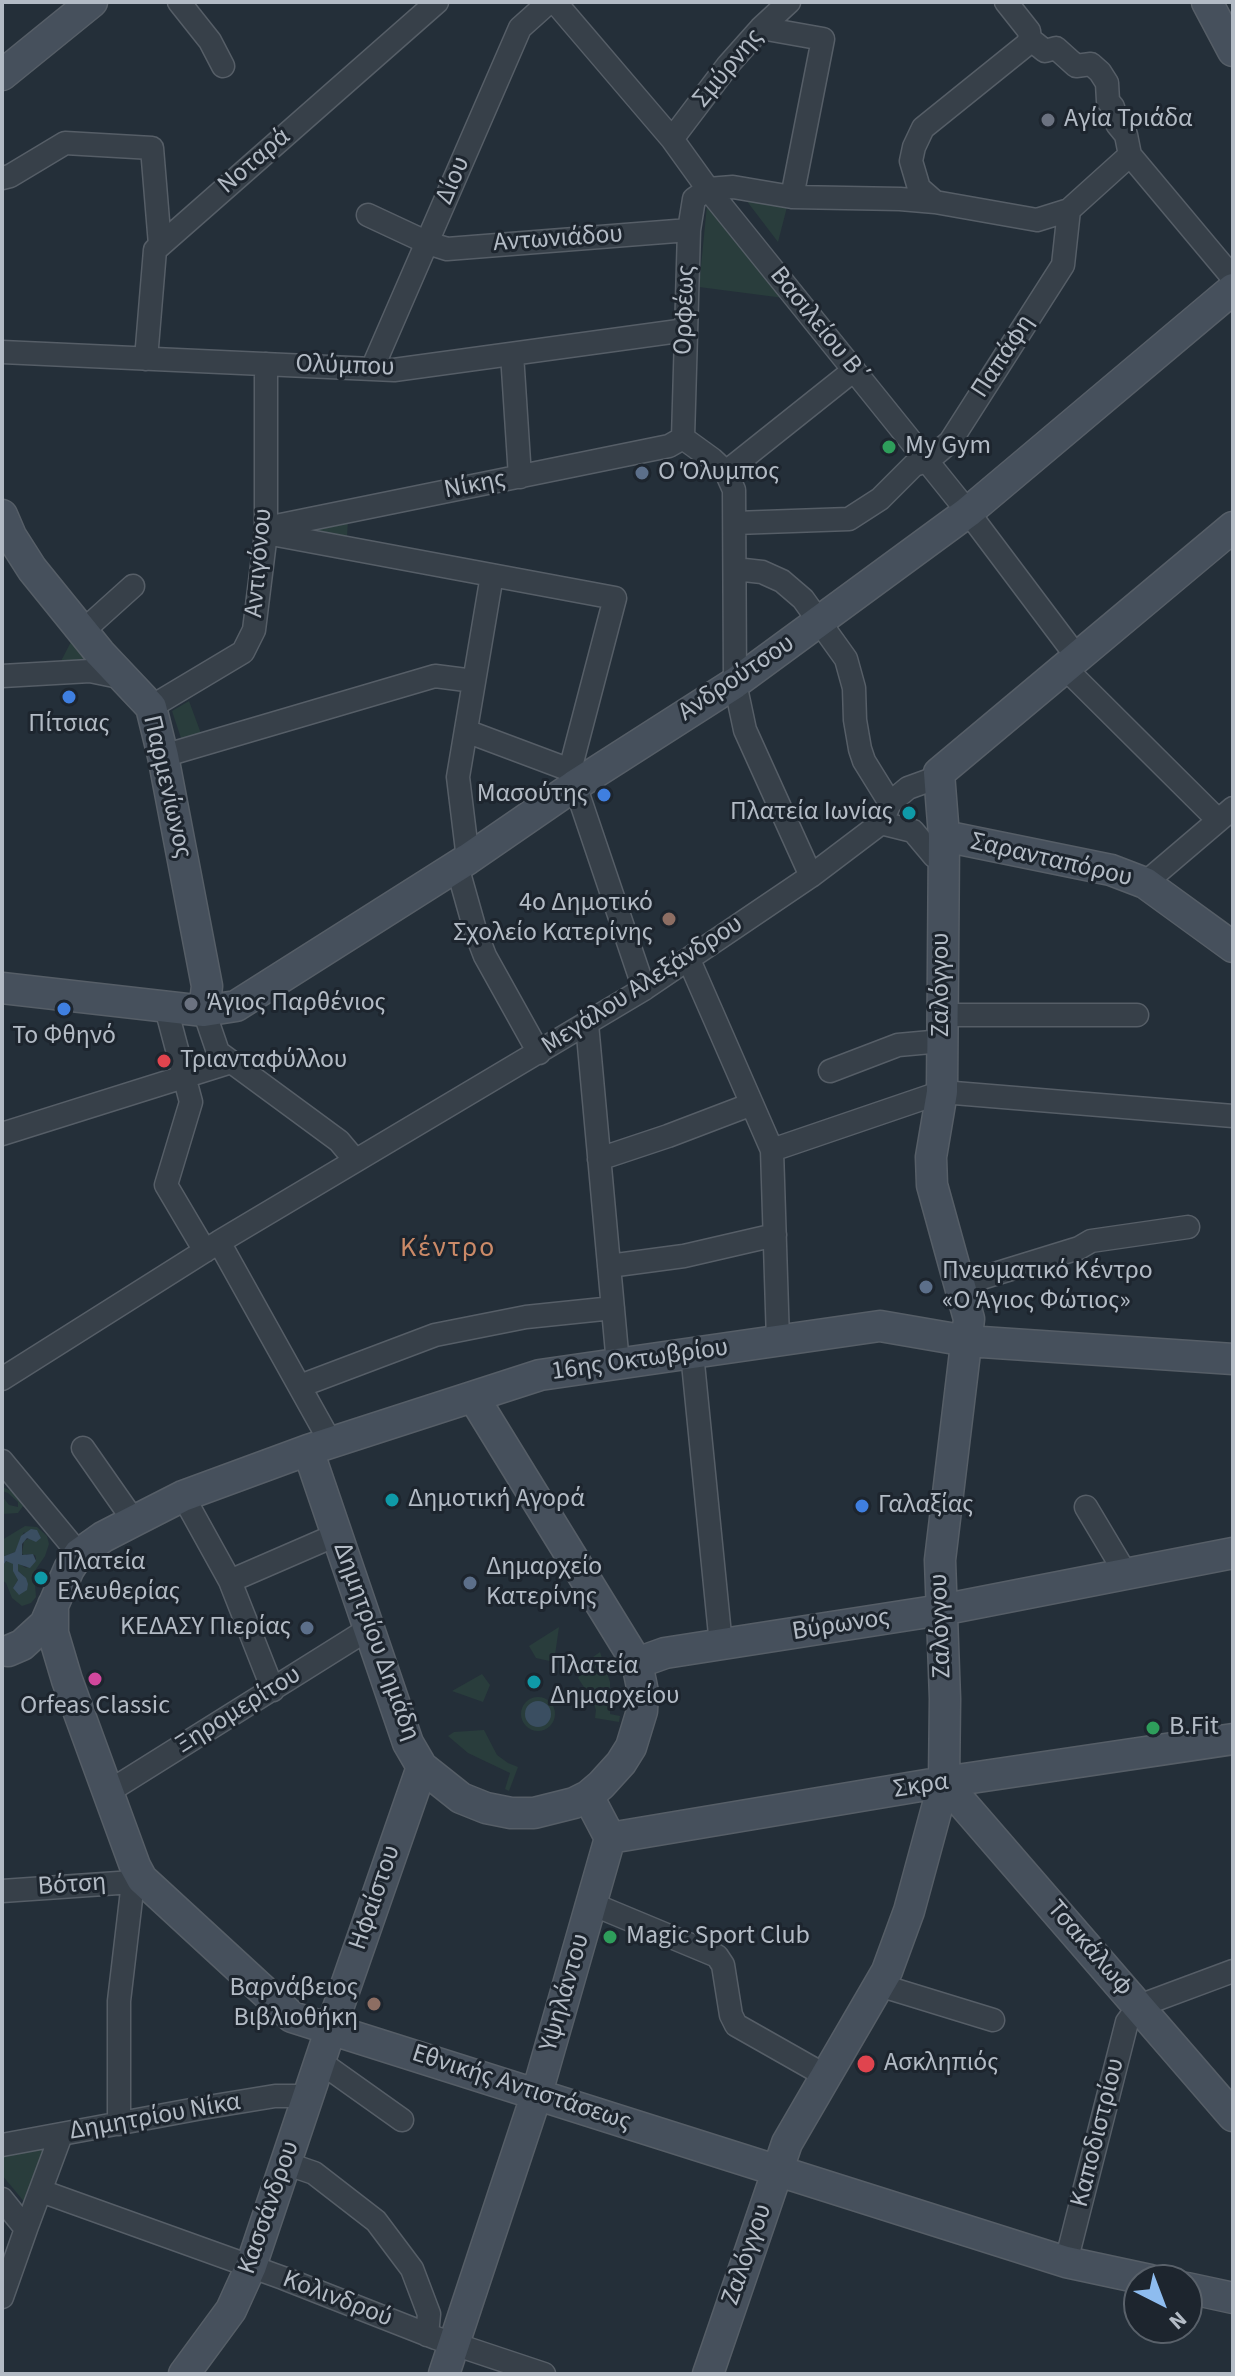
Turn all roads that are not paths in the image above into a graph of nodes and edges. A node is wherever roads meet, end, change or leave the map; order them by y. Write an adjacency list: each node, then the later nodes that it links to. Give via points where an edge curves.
1 (92, 2): 13 (street)
2 (179, 2): 12 (street)
3 (437, 2): 24 (street, Νοταρά)
4 (549, 2): 23 (street, Δίου, via 520,28)
5 (555, 2): 14 (street, Βασιλείου Β΄)
6 (789, 2): 9 (street, Σμύρνης)
7 (1006, 2): 10 (street)
8 (1207, 2): 11 (street)
9 (761, 28): 14 (street, Σμύρνης); 18 (street, via 823,39)
10 (1030, 39): 15 (street, via 1045,51 1056,48 1076,66 1091,64 1100,72); 19 (street, via 923,128 911,161 919,188)
11 (1233, 51)
12 (223, 66)
13 (2, 75)
14 (672, 139): 17 (street, Βασιλείου Β΄)
15 (1130, 155): 20 (street); 25 (street)
16 (2, 178): 24 (street, via 65,143 152,148)
17 (708, 189): 18 (street, via 733,187); 22 (street, Ορφέως, via 694,199); 33 (street, Βασιλείου Β΄)
18 (792, 197): 19 (street)
19 (935, 202): 20 (street, via 1037,220)
20 (1069, 210): 35 (street, Παπάφη, via 1063,265 950,442)
21 (368, 215): 23 (street, Αντωνιάδου)
22 (689, 230): 23 (street, Αντωνιάδου, via 447,249); 27 (street, Ορφέως)
23 (428, 243): 32 (street, Δίου)
24 (160, 245): 30 (street, via 155,250)
25 (1233, 278)
26 (1233, 289): 38 (street, Ανδρούτσου)
27 (686, 330): 29 (street, Ολύμπου); 34 (street, Ορφέως)
28 (2, 352): 30 (street, Ολύμπου)
29 (512, 354): 32 (street, Ολύμπου); 37 (street)
30 (146, 359): 31 (street, Ολύμπου)
31 (266, 364): 32 (street, Ολύμπου); 42 (street, Αντιγόνου)
32 (372, 369)
33 (854, 370): 35 (street, Βασιλείου Β΄); 36 (street)
34 (683, 438): 36 (street); 37 (street, Νίκης, via 669,446)
35 (927, 461): 38 (street, Βασιλείου Β΄); 40 (street, Παπάφη, via 914,465 880,499 849,519)
36 (726, 472): 40 (street, via 734,490)
37 (520, 477): 42 (street, Νίκης)
38 (968, 512): 46 (street, Ανδρούτσου); 48 (street, Βασιλείου Β΄)
39 (2, 515): 47 (street, Παρμενίωνος, via 32,569)
40 (735, 523): 43 (street)
41 (1233, 527): 48 (street, Μεγάλου Αλεξάνδρου)
42 (266, 530): 44 (street); 53 (street, Αντιγόνου, via 254,630 243,652)
43 (735, 569): 46 (street, via 782,581); 52 (street)
44 (492, 575): 51 (street); 57 (street, via 615,598)
45 (133, 586): 47 (street)
46 (821, 621): 52 (street, Ανδρούτσου); 58 (street, via 846,659 860,749)
47 (83, 631): 50 (street, Παρμενίωνος)
48 (1071, 663): 56 (street, Μεγάλου Αλεξάνδρου); 59 (street, Βασιλείου Β΄)
49 (2, 676): 50 (street, via 90,671)
50 (124, 678): 53 (street, Παρμενίωνος)
51 (474, 681): 54 (street); 55 (street, via 435,676)
52 (735, 683): 57 (street, Ανδρούτσου); 62 (street, via 745,730)
53 (151, 707): 55 (street, Παρμενίωνος)
54 (466, 731): 57 (street); 61 (street, via 458,777)
55 (163, 756): 69 (street, Παρμενίωνος, via 207,986)
56 (939, 773): 58 (street, Μεγάλου Αλεξάνδρου, via 908,788); 60 (street)
57 (572, 778): 61 (street, Ανδρούτσου); 67 (street)
58 (885, 813): 60 (street, via 913,831 934,856); 62 (street, Μεγάλου Αλεξάνδρου)
59 (1226, 814): 63 (street)
60 (944, 846): 63 (street, Σαρανταπόρου, via 1111,870); 72 (street, Ζαλόγγου)
61 (462, 862): 69 (street, Ανδρούτσου, via 236,1006); 73 (street, via 485,956)
62 (811, 876): 65 (street, Μεγάλου Αλεξάνδρου)
63 (1145, 883): 64 (street, Σαρανταπόρου)
64 (1233, 947)
65 (689, 960): 67 (street, Μεγάλου Αλεξάνδρου); 78 (street)
66 (2, 988): 68 (street, Ανδρούτσου)
67 (644, 989): 71 (street, Μεγάλου Αλεξάνδρου)
68 (166, 1008): 69 (street, Ανδρούτσου); 76 (street)
69 (204, 1011): 74 (street, via 218,1052)
70 (1137, 1015): 72 (street)
71 (587, 1024): 73 (street, Μεγάλου Αλεξάνδρου); 82 (street)
72 (942, 1028): 75 (street); 77 (street, Ζαλόγγου)
73 (539, 1053): 83 (street, Μεγάλου Αλεξάνδρου)
74 (231, 1062): 76 (street); 83 (street, via 339,1141)
75 (830, 1071)
76 (184, 1077): 80 (street); 86 (street, via 191,1102 166,1185)
77 (942, 1092): 79 (street); 81 (street); 88 (street, Ζαλόγγου, via 932,1185)
78 (752, 1104): 81 (street); 82 (street)
79 (1233, 1116)
80 (2, 1134)
81 (772, 1150): 85 (street)
82 (599, 1159): 87 (street)
83 (355, 1160): 86 (street, Μεγάλου Αλεξάνδρου)
84 (1188, 1227): 88 (street, via 1091,1241)
85 (775, 1235): 87 (street); 90 (street)
86 (212, 1247): 95 (street, Μεγάλου Αλεξάνδρου); 96 (street)
87 (609, 1266): 89 (street)
88 (959, 1285): 91 (street, Ζαλόγγου, via 969,1319)
89 (613, 1308): 94 (street); 96 (street, via 526,1317 435,1335)
90 (778, 1341): 91 (street, 16ης Οκτωβρίου, via 880,1326); 92 (street, 16ης Οκτωβρίου)
91 (967, 1341): 93 (street, 16ης Οκτωβρίου); 110 (street, Ζαλόγγου, via 940,1560)
92 (692, 1353): 94 (street, 16ης Οκτωβρίου); 112 (street)
93 (1233, 1359)
94 (618, 1364): 97 (street, 16ης Οκτωβρίου, via 540,1375)
95 (2, 1379)
96 (300, 1386): 98 (street)
97 (474, 1398): 98 (street, 16ης Οκτωβρίου); 114 (street, Δημητρίου Δημάδη)
98 (320, 1447): 101 (street, 16ης Οκτωβρίου); 104 (street, Δημητρίου Δημάδη)
99 (83, 1448): 103 (street)
100 (2, 1461): 106 (street)
101 (183, 1496): 103 (street, 16ης Οκτωβρίου); 108 (street)
102 (1086, 1507): 107 (street)
103 (134, 1521): 106 (street, 16ης Οκτωβρίου)
104 (336, 1535): 108 (street); 111 (street, Δημητρίου Δημάδη)
105 (1233, 1553): 107 (street, Βύρωνος)
106 (79, 1554): 109 (street)
107 (1126, 1574): 110 (street, Βύρωνος)
108 (230, 1581): 116 (street)
109 (53, 1605): 113 (street, via 34,1636); 115 (street, Εθνικής Αντιστάσεως, via 53,1633)
110 (941, 1610): 112 (street, Βύρωνος); 120 (street, Ζαλόγγου)
111 (370, 1628): 116 (street, Ξηρομερίτου); 118 (street, Δημητρίου Δημάδη, via 408,1743)
112 (721, 1645): 114 (street, Βύρωνος)
113 (5, 1650): 115 (street)
114 (637, 1663): 121 (street, Δημητρίου Δημάδη, via 643,1692 634,1738 621,1763)
115 (67, 1680): 119 (street, Εθνικής Αντιστάσεως)
116 (273, 1690): 119 (street, Ξηρομερίτου)
117 (1233, 1739): 120 (street, Σκρα)
118 (422, 1767): 121 (street, Δημητρίου Δημάδη, via 461,1798 511,1813 557,1808); 131 (street, Ηφαίστου)
119 (108, 1792): 123 (street, Εθνικής Αντιστάσεως)
120 (941, 1793): 122 (street, Σκρα); 127 (street, Ζαλόγγου, via 909,1911); 128 (street, Τσακάλωφ, via 971,1814)
121 (588, 1796): 122 (street)
122 (610, 1838): 125 (street, Υψηλάντου)
123 (137, 1880): 124 (street, Βότση); 129 (street, Εθνικής Αντιστάσεως); 137 (street, via 119,2001)
124 (2, 1891)
125 (592, 1904): 132 (street, via 717,1956 736,2025); 134 (street, Υψηλάντου)
126 (1233, 1971): 128 (street)
127 (879, 1985): 130 (street); 132 (street, Ζαλόγγου)
128 (1139, 2006): 135 (street, Τσακάλωφ); 145 (street, Καποδιστρίου, via 1127,2022)
129 (292, 2017): 131 (street, Εθνικής Αντιστάσεως); 133 (street, via 310,2049)
130 (993, 2020)
131 (330, 2028): 133 (street, Κασσάνδρου); 134 (street, Εθνικής Αντιστάσεως)
132 (826, 2076): 141 (street, Ζαλόγγου)
133 (313, 2080): 136 (street); 137 (street, Δημητρίου Νίκα, via 275,2096); 140 (street, Κασσάνδρου)
134 (537, 2093): 141 (street, Εθνικής Αντιστάσεως); 151 (street, Υψηλάντου)
135 (1233, 2116)
136 (402, 2120)
137 (119, 2124): 138 (street, Δημητρίου Νίκα)
138 (61, 2135): 139 (street, Δημητρίου Νίκα); 142 (street)
139 (2, 2145)
140 (285, 2163): 146 (street, Κασσάνδρου); 151 (street, via 314,2173 376,2221 412,2269)
141 (776, 2171): 145 (street, Εθνικής Αντιστάσεως); 154 (street, Ζαλόγγου)
142 (41, 2191): 144 (street); 146 (street, Κολινδρού)
143 (2, 2199): 144 (street)
144 (26, 2229): 149 (street)
145 (1066, 2262): 147 (street, Εθνικής Αντιστάσεως)
146 (251, 2266): 151 (street, Κολινδρού); 152 (street, Κασσάνδρου, via 231,2310)
147 (1123, 2274)
148 (1203, 2291): 150 (street)
149 (2, 2297)
150 (1233, 2298)
151 (450, 2358): 153 (street, Κολινδρού)
152 (184, 2374)
153 (544, 2374)
154 (708, 2374)

